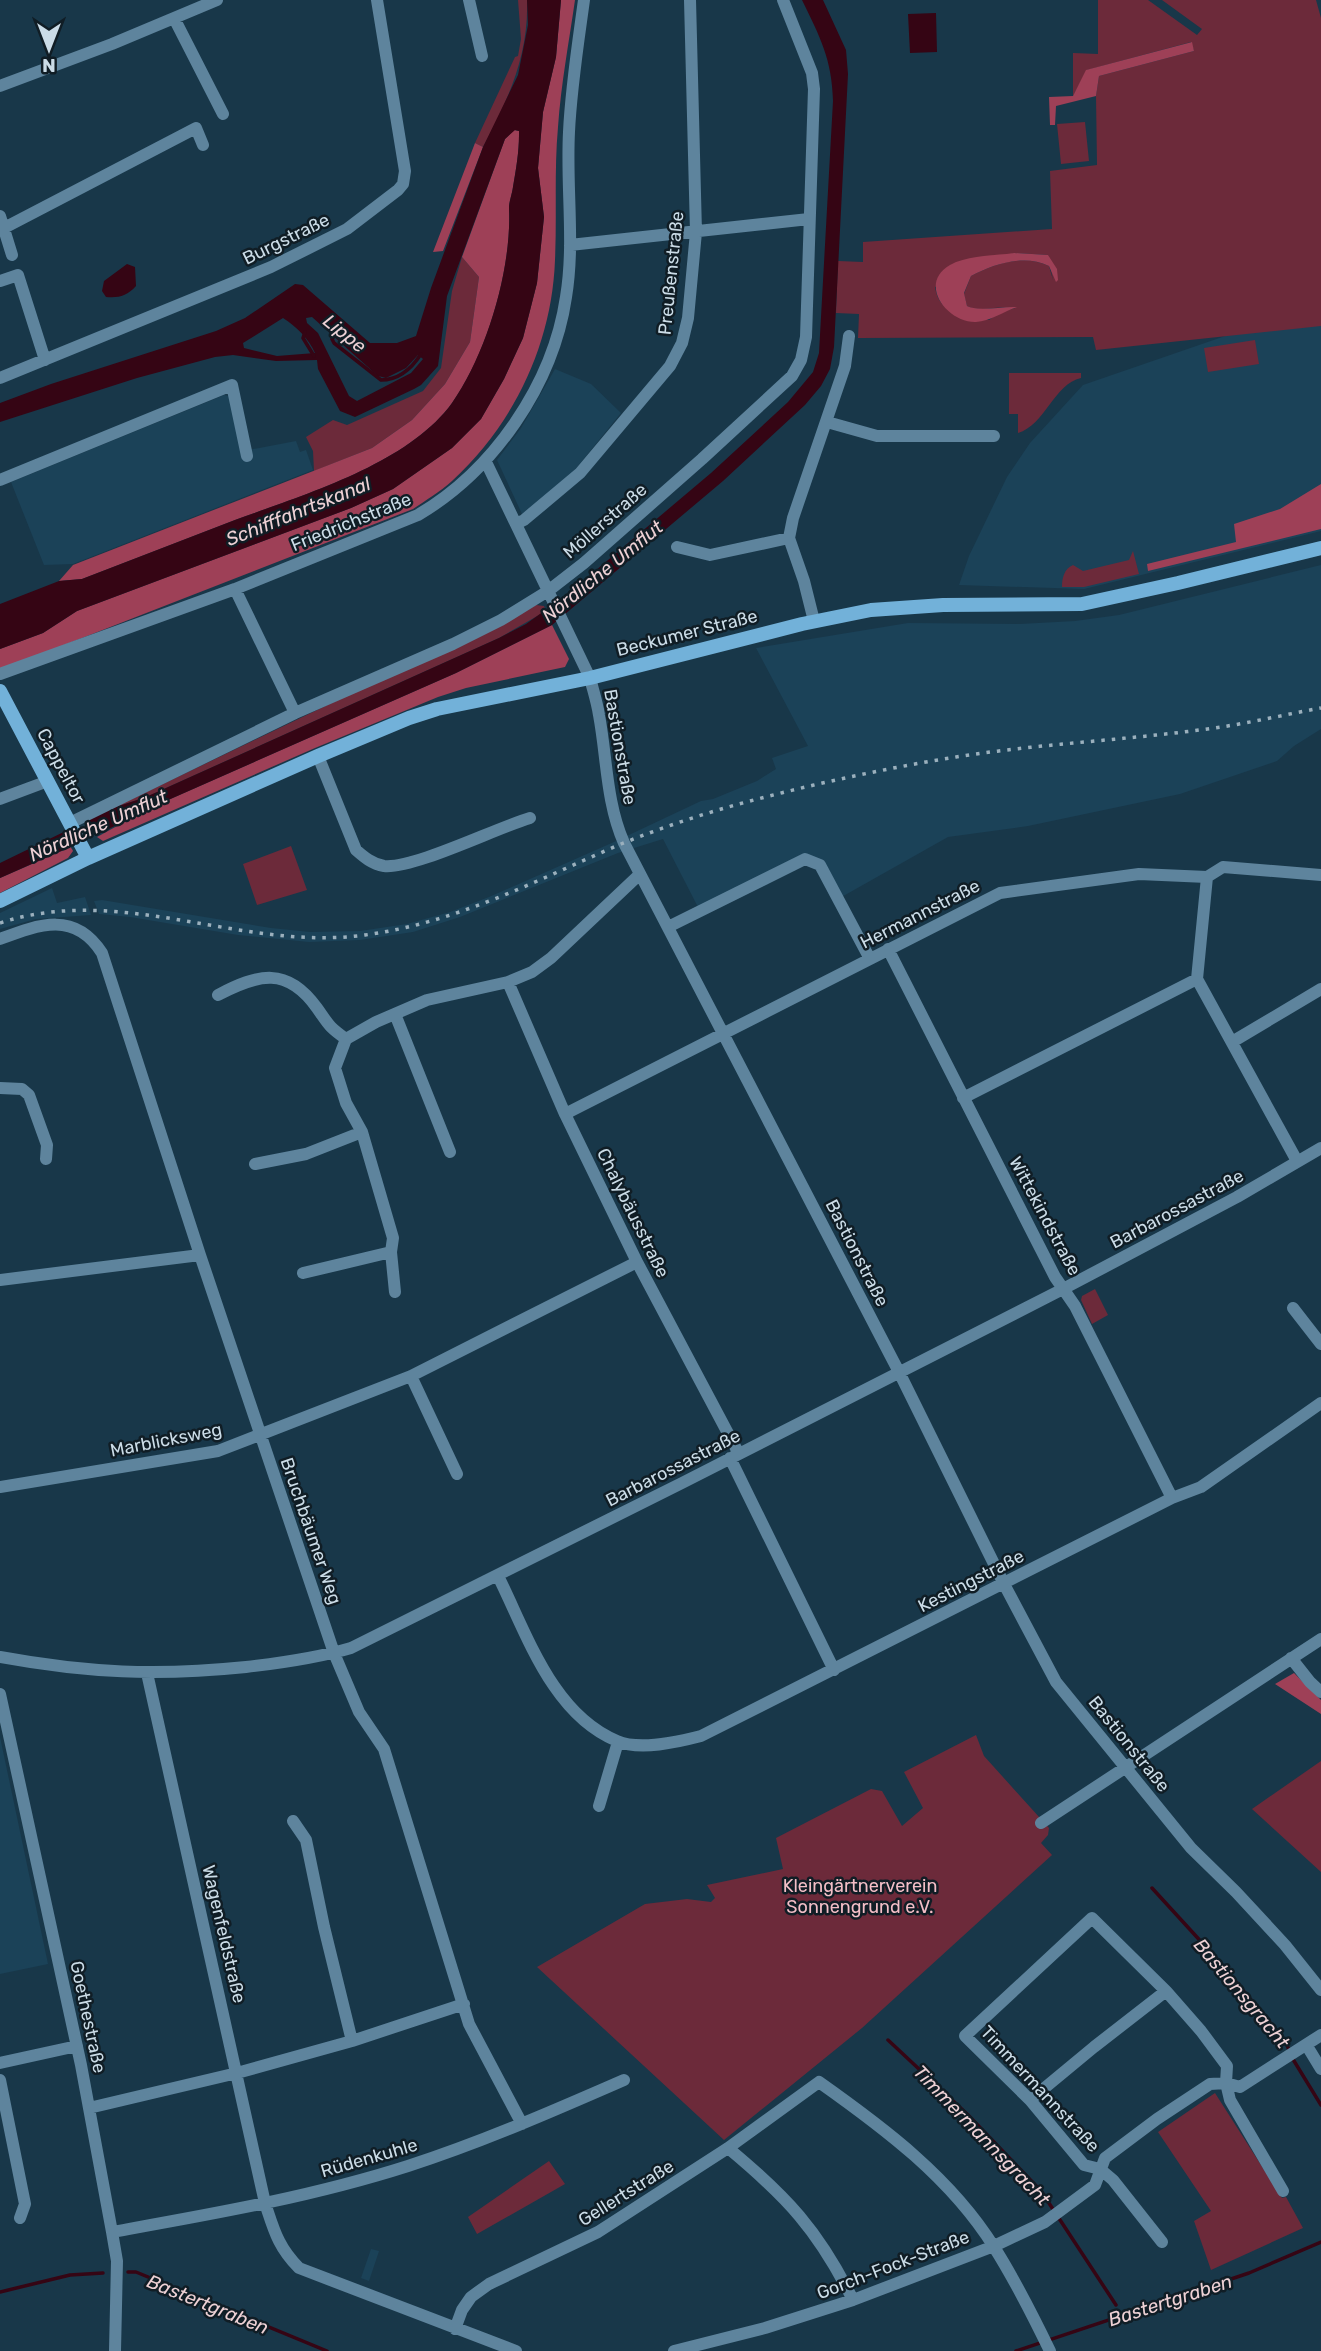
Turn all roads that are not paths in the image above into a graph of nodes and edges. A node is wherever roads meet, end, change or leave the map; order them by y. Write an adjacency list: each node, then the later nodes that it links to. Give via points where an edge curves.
1 (217, 0): 7 (street)
2 (377, 0): 19 (street, Burgstraße, via 405,171 398,190 347,229 315,246)
3 (469, 0): 8 (street)
4 (584, 0): 15 (street, Friedrichstraße, via 569,135)
5 (690, 0): 14 (street, Preußenstraße)
6 (783, 0): 12 (street, Möllerstraße, via 814,89)
7 (174, 18): 9 (street); 10 (street)
8 (482, 56)
9 (0, 86)
10 (223, 114)
11 (203, 145): 13 (street, via 196,128)
12 (809, 219): 14 (street); 31 (street, Möllerstraße, via 806,337 798,368)
13 (2, 222): 16 (street)
14 (696, 232): 15 (street); 26 (street, Preußenstraße, via 688,318 677,356 580,473)
15 (570, 245): 24 (street, Friedrichstraße, via 566,298 543,372)
16 (12, 255)
17 (0, 281): 19 (street, via 18,275)
18 (849, 336): 21 (street, via 845,366)
19 (45, 360): 20 (street, Burgstraße)
20 (0, 378)
21 (827, 422): 22 (street, via 877,436); 27 (street)
22 (993, 436)
23 (247, 456): 25 (street, via 232,386)
24 (486, 462): 26 (street, Bastionstraße); 30 (street, Friedrichstraße, via 418,516)
25 (0, 480)
26 (516, 524): 31 (street, Bastionstraße)
27 (789, 538): 28 (street, via 710,555); 32 (street)
28 (677, 547)
29 (1321, 548): 32 (main road, Beckumer Straße, via 1082,604 908,606)
30 (235, 589): 33 (street, Friedrichstraße); 36 (street)
31 (549, 596): 34 (street, Bastionstraße); 36 (street, Möllerstraße)
32 (814, 621): 34 (main road, Beckumer Straße)
33 (0, 674)
34 (590, 678): 37 (main road, Beckumer Straße, via 437,709); 43 (street, Bastionstraße, via 615,819)
35 (0, 691): 38 (main road, Cappeltor)
36 (295, 713): 41 (street, Möllerstraße)
37 (318, 756): 40 (street, via 356,850 383,866 438,853); 42 (main road, Beckumer Straße)
38 (48, 781): 39 (street); 41 (main road, Cappeltor)
39 (0, 799)
40 (530, 818)
41 (71, 826): 42 (main road, Cappeltor)
42 (88, 858): 46 (main road, Beckumer Straße)
43 (640, 874): 47 (street, Bastionstraße); 52 (street, via 551,958)
44 (1321, 874): 45 (street, Hermannstraße, via 1223,867)
45 (1207, 877): 49 (street, Hermannstraße, via 1139,874 1000,893); 51 (street)
46 (0, 901)
47 (668, 927): 50 (street, via 805,859 820,865); 56 (street, Bastionstraße)
48 (0, 939): 69 (street, Bruchbäumer Weg, via 59,923 92,938 102,953)
49 (888, 949): 50 (street, Hermannstraße); 60 (street, Wittekindstraße)
50 (870, 959): 56 (street, Hermannstraße)
51 (1197, 979): 58 (street); 60 (street)
52 (508, 982): 55 (street, via 427,1000); 61 (street, Chalybäusstraße)
53 (1321, 989): 58 (street)
54 (218, 995): 57 (street, via 254,978 282,979 305,993 327,1026)
55 (395, 1014): 57 (street); 64 (street)
56 (724, 1034): 61 (street, Hermannstraße); 77 (street, Bastionstraße)
57 (346, 1039): 62 (street, via 335,1068)
58 (1233, 1042): 66 (street)
59 (0, 1088): 65 (street, via 22,1089 29,1095 47,1145)
60 (964, 1097): 73 (street, Wittekindstraße)
61 (565, 1114): 70 (street, Chalybäusstraße)
62 (362, 1132): 67 (street, via 306,1154); 68 (street, via 393,1238)
63 (1321, 1148): 66 (street, Barbarossastraße)
64 (450, 1152)
65 (46, 1159)
66 (1297, 1161): 73 (street, Barbarossastraße, via 1237,1198)
67 (255, 1164)
68 (391, 1252): 71 (street); 74 (street)
69 (200, 1255): 72 (street); 80 (street, Bruchbäumer Weg)
70 (637, 1262): 78 (street, Marblicksweg); 81 (street, Chalybäusstraße)
71 (303, 1273)
72 (0, 1280)
73 (1063, 1289): 77 (street, Barbarossastraße); 84 (street, Wittekindstraße)
74 (396, 1292)
75 (1293, 1308): 76 (street)
76 (1321, 1344)
77 (899, 1372): 81 (street, Barbarossastraße); 86 (street, Bastionstraße)
78 (411, 1376): 80 (street, Marblicksweg); 82 (street)
79 (1320, 1406): 84 (street, Kestingstraße, via 1201,1487)
80 (260, 1435): 83 (street, Marblicksweg, via 218,1451); 88 (street, Bruchbäumer Weg)
81 (734, 1456): 85 (street, Barbarossastraße); 91 (street, Chalybäusstraße)
82 (457, 1474)
83 (0, 1487)
84 (1172, 1498): 86 (street, Kestingstraße)
85 (498, 1576): 88 (street, Barbarossastraße, via 375,1638); 95 (street, Kestingstraße, via 564,1703)
86 (1004, 1584): 91 (street, Kestingstraße); 96 (street, Bastionstraße, via 1056,1682)
87 (1321, 1639): 90 (street)
88 (334, 1653): 92 (street, Barbarossastraße, via 198,1672); 102 (street, Bruchbäumer Weg, via 359,1712 384,1749)
89 (0, 1657): 92 (street, Barbarossastraße)
90 (1292, 1658): 93 (street); 96 (street)
91 (834, 1670): 95 (street, Kestingstraße, via 701,1736 650,1745)
92 (146, 1673): 109 (street, Wagenfeldstraße)
93 (1321, 1692)
94 (0, 1694): 105 (street, Goethestraße)
95 (618, 1742): 97 (street)
96 (1126, 1766): 99 (street); 100 (street, Bastionstraße, via 1191,1848)
97 (599, 1806)
98 (293, 1821): 104 (street, via 306,1840)
99 (1041, 1823)
100 (1321, 1990)
101 (1166, 1991): 112 (street, Timmermannstraße, via 1227,2066); 113 (street); 113 (street, Timmermannstraße, via 1092,1918 965,2036)
102 (464, 2004): 104 (street); 115 (street, Bruchbäumer Weg, via 469,2024)
103 (1321, 2035): 106 (street)
104 (352, 2040): 109 (street)
105 (77, 2046): 107 (street); 114 (street, Goethestraße)
106 (1307, 2046): 108 (street); 112 (street, Gorch-Fock-Straße, via 1240,2087)
107 (0, 2063)
108 (1321, 2068)
109 (237, 2073): 114 (street); 119 (street, Wagenfeldstraße)
110 (0, 2080): 120 (street, via 25,2204)
111 (624, 2080): 115 (street, Rüdenkuhle)
112 (1226, 2083): 117 (street, Gorch-Fock-Straße, via 1210,2084 1157,2119 1105,2158); 118 (street, via 1230,2100)
113 (1030, 2100): 117 (street, Timmermannstraße, via 1084,2165)
114 (89, 2108): 121 (street, Goethestraße)
115 (522, 2124): 119 (street, Rüdenkuhle, via 405,2167)
116 (728, 2148): 123 (street, Gellertstraße, via 819,2081 930,2169); 124 (street, via 796,2210 832,2259); 125 (street, Gellertstraße, via 598,2232 489,2284 471,2297)
117 (1100, 2169): 122 (street); 123 (street, Gorch-Fock-Straße, via 1095,2185 1054,2216)
118 (1283, 2191)
119 (265, 2203): 121 (street, Rüdenkuhle); 125 (street, via 277,2241 299,2268)
120 (20, 2218)
121 (112, 2232): 128 (street, Goethestraße, via 117,2261)
122 (1162, 2242)
123 (994, 2246): 124 (street, Gorch-Fock-Straße); 126 (street)
124 (853, 2300): 130 (street, Gorch-Fock-Straße)
125 (455, 2329): 129 (street)
126 (1047, 2344)
127 (107, 2351): 128 (street)
128 (115, 2351)
129 (516, 2351)
130 (674, 2351)

